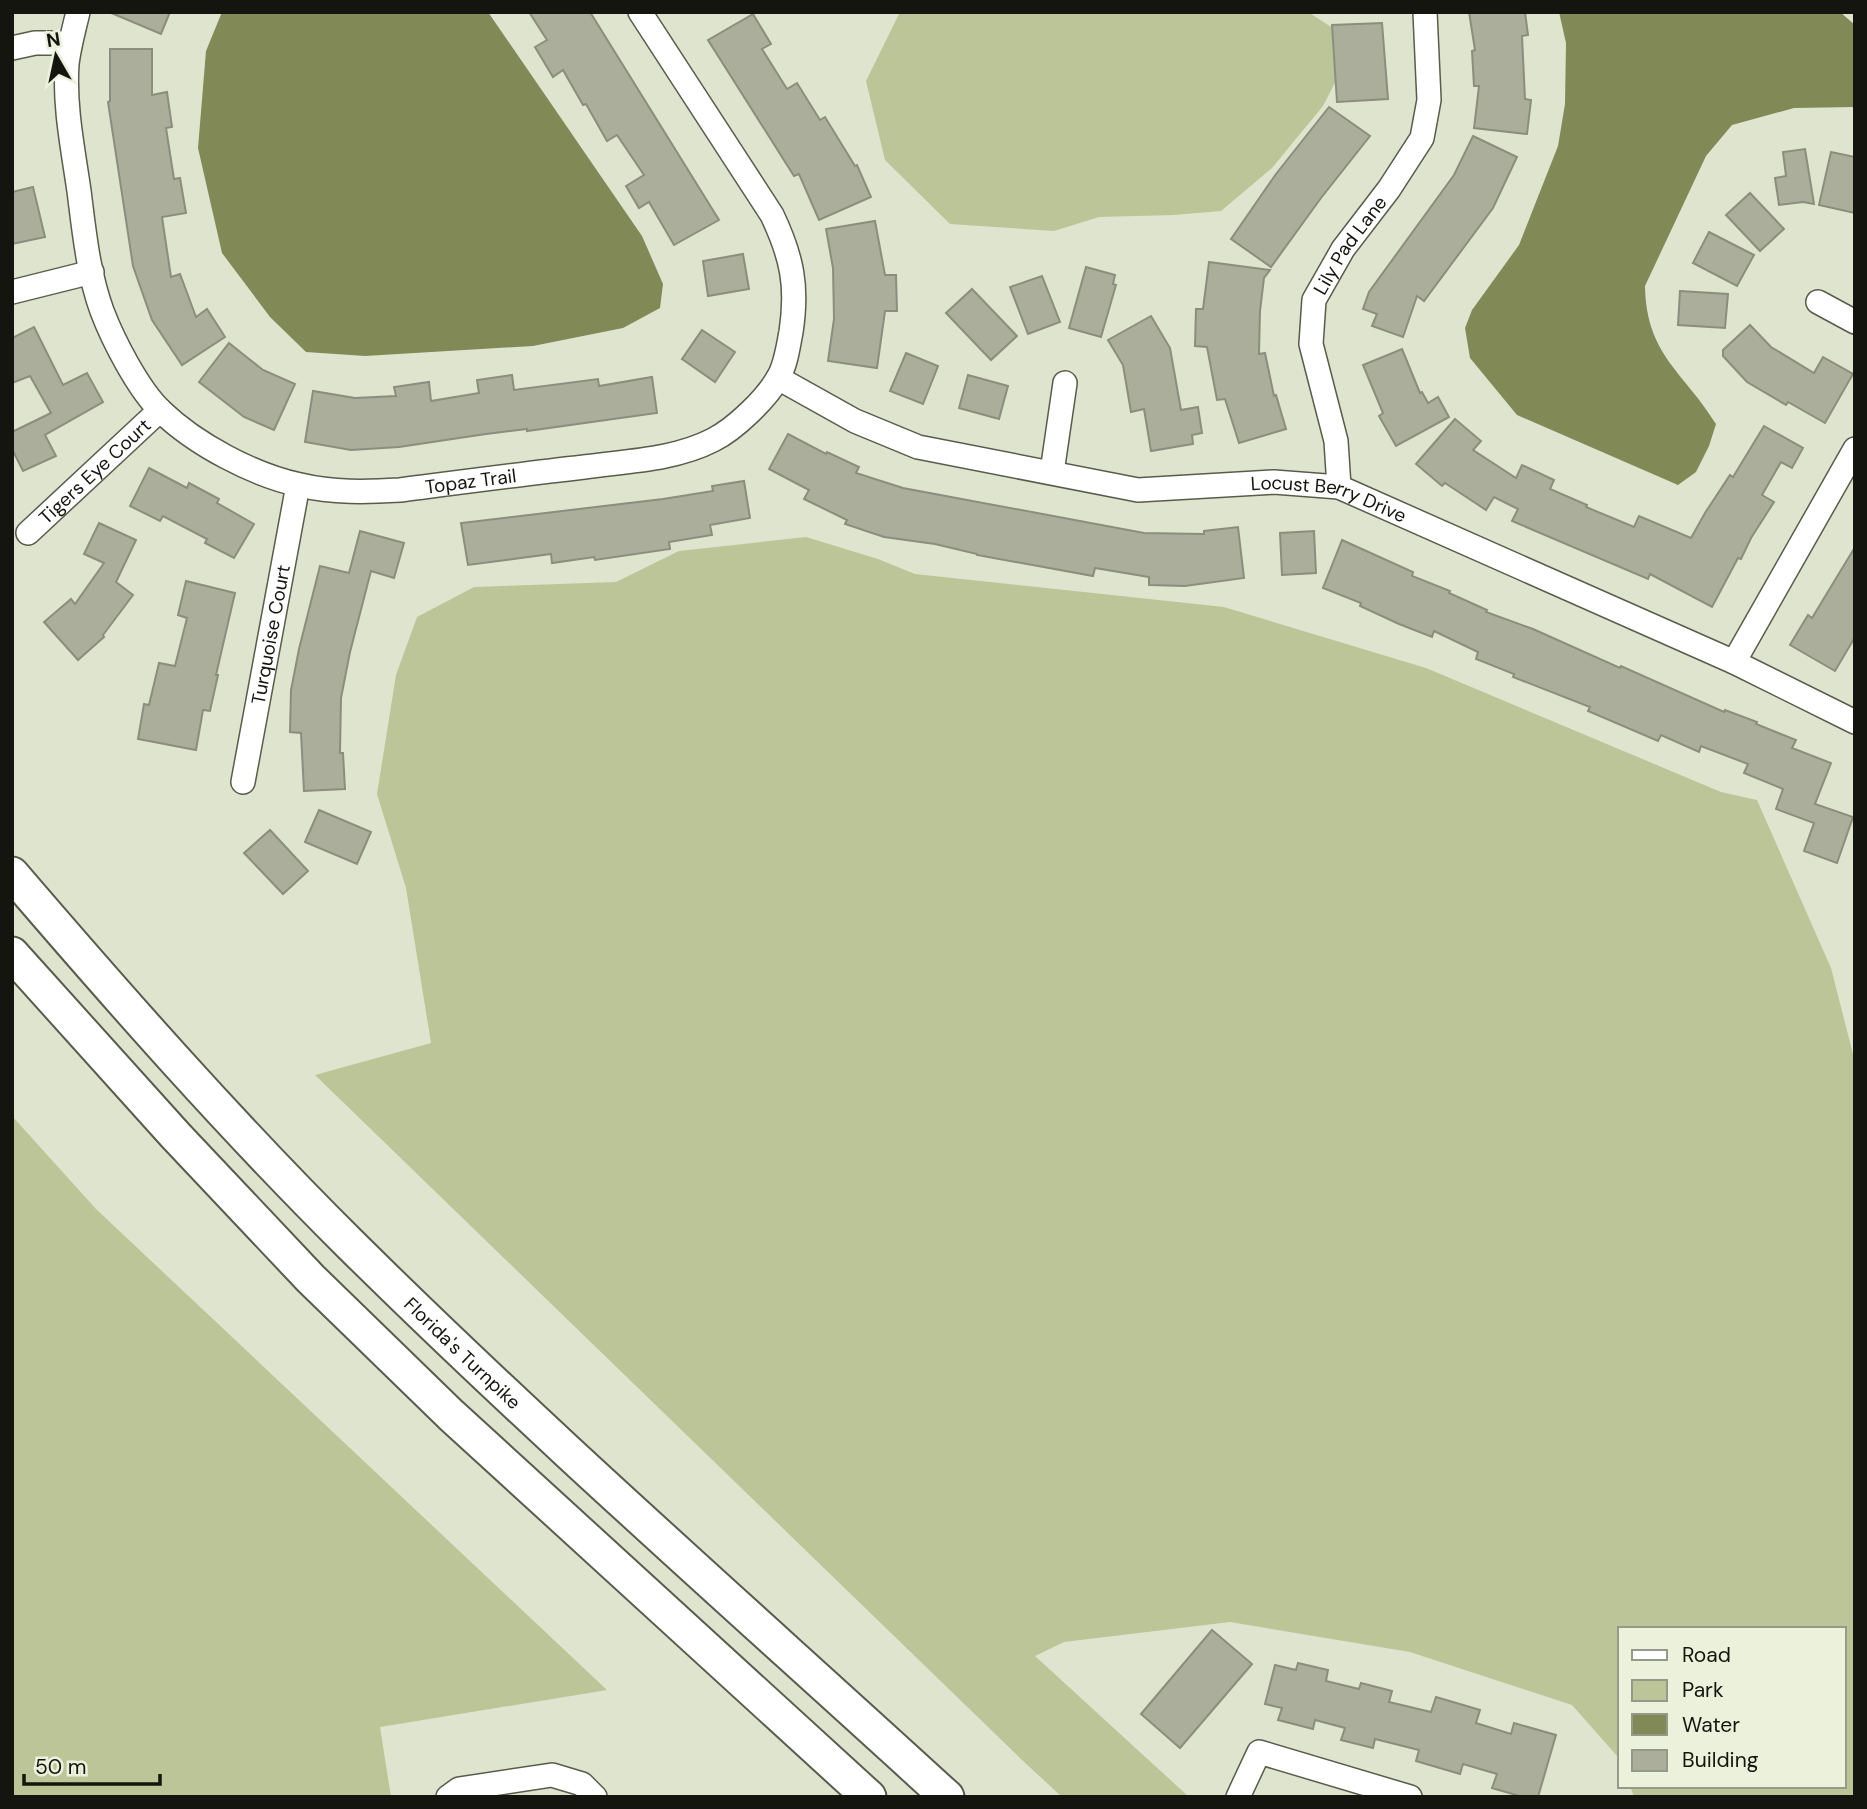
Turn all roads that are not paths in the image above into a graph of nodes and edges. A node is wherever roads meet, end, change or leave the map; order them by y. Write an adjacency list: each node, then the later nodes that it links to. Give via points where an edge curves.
1 (78, 12): 4 (street, Topaz Trail)
2 (639, 12): 10 (street, Topaz Trail, via 781,234 795,296)
3 (1425, 12): 16 (street, Lily Pad Lane, via 1429,100 1422,138 1343,249 1314,300 1311,344 1336,441)
4 (70, 43): 5 (street); 6 (street, Topaz Trail, via 67,105)
5 (12, 48)
6 (92, 272): 7 (street); 12 (street, Topaz Trail, via 117,347)
7 (12, 292)
8 (1818, 302): 9 (street)
9 (1855, 322)
10 (778, 378): 14 (street, Locust Berry Drive, via 855,421 918,447); 15 (street, Topaz Trail, via 759,403 715,439 671,455 400,490 334,491)
11 (1065, 383): 14 (street)
12 (160, 410): 15 (street, Topaz Trail, via 229,457); 17 (street, Tigers Eye Court)
13 (1855, 449): 18 (street)
14 (1052, 472): 16 (street, Locust Berry Drive, via 1138,490 1274,482)
15 (299, 485): 20 (street, Turquoise Court)
16 (1339, 487): 18 (street, Locust Berry Drive)
17 (28, 533)
18 (1734, 662): 19 (street, Locust Berry Drive)
19 (1855, 722)
20 (243, 782)
21 (12, 874): 26 (highway, Florida's Turnpike, via 86,961 349,1243 487,1377)
22 (12, 954): 25 (highway, via 311,1279 451,1415)
23 (448, 1797): 24 (street, via 459,1789 552,1775 582,1784)
24 (596, 1797)
25 (869, 1797)
26 (947, 1797)
27 (1238, 1797): 28 (street, via 1259,1752)
28 (1410, 1797)

